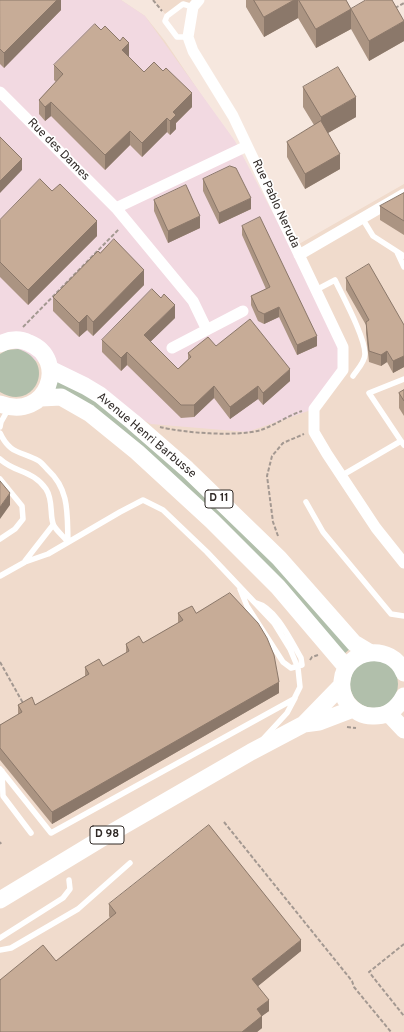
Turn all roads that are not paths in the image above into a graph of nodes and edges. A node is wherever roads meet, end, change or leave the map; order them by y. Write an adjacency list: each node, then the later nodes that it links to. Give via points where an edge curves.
1 (196, 4): 2 (street); 2 (lane, via 183,4 167,16 166,21 177,37)
2 (188, 37): 4 (street, Rue Pablo Neruda, via 193,51 233,116)
3 (0, 92): 6 (street, Rue des Dames)
4 (247, 146): 6 (street); 9 (street, Rue Pablo Neruda)
5 (404, 194): 7 (street)
6 (116, 208): 14 (street, Rue des Dames, via 193,301)
7 (362, 218): 8 (lane, via 373,236); 9 (street)
8 (397, 252): 10 (lane); 11 (lane)
9 (299, 254): 12 (street, Rue Pablo Neruda)
10 (404, 256)
11 (404, 267)
12 (316, 290): 18 (lane, via 335,280 360,336 365,354 363,362); 26 (street, Rue Pablo Neruda, via 343,347 343,370 314,409 314,432)
13 (243, 311): 14 (street)
14 (207, 330): 16 (street)
15 (7, 337): 17 (main road, via 34,344 47,359)
16 (172, 348)
17 (50, 369): 20 (main road, via 47,389); 37 (main road, Avenue Henri Barbusse / D 11, via 100,396 176,460 279,558 354,643)
18 (353, 376)
19 (404, 379): 24 (lane, via 369,393)
20 (41, 398): 21 (main road, via 31,405 20,408); 39 (main road, Avenue Henri Barbusse / D 11, via 61,397 89,413 137,452 212,521 278,588)
21 (4, 406): 22 (lane)
22 (0, 427)
23 (0, 433): 31 (lane, via 4,442 14,451 39,462 53,474 63,489 67,503)
24 (403, 443): 26 (lane)
25 (0, 459): 29 (lane, via 5,464 39,480 47,490 52,503)
26 (341, 476): 33 (street, via 376,528)
27 (0, 479): 30 (lane, via 22,506 23,519 16,529)
28 (306, 502): 36 (lane, via 323,532 391,614)
29 (53, 525): 31 (lane); 32 (lane)
30 (0, 538)
31 (68, 542): 32 (lane, via 48,554); 40 (lane, via 143,500 164,510 274,623 290,649)
32 (25, 562): 34 (lane)
33 (404, 563)
34 (0, 576)
35 (240, 589): 40 (lane, via 247,606 283,662 291,668)
36 (404, 616)
37 (369, 652): 38 (main road, via 381,652); 39 (main road, via 353,659)
38 (402, 664)
39 (346, 667): 41 (main road)
40 (298, 669): 42 (lane)
41 (341, 686): 44 (main road, via 345,698); 46 (main road, D 98)
42 (300, 687): 48 (lane, via 287,713); 49 (lane, via 294,699 51,833)
43 (404, 696): 45 (main road)
44 (353, 709): 45 (main road, via 370,716); 46 (main road, D 98, via 319,722)
45 (388, 713): 47 (main road)
46 (304, 724): 48 (main road, D 98)
47 (404, 730)
48 (251, 752): 53 (main road, D 98)
49 (1, 770): 50 (lane, via 3,796)
50 (31, 833)
51 (130, 864): 55 (lane, via 78,909 11,948)
52 (69, 880): 54 (lane, via 70,889 63,898)
53 (0, 900)
54 (0, 938)
55 (0, 950)

